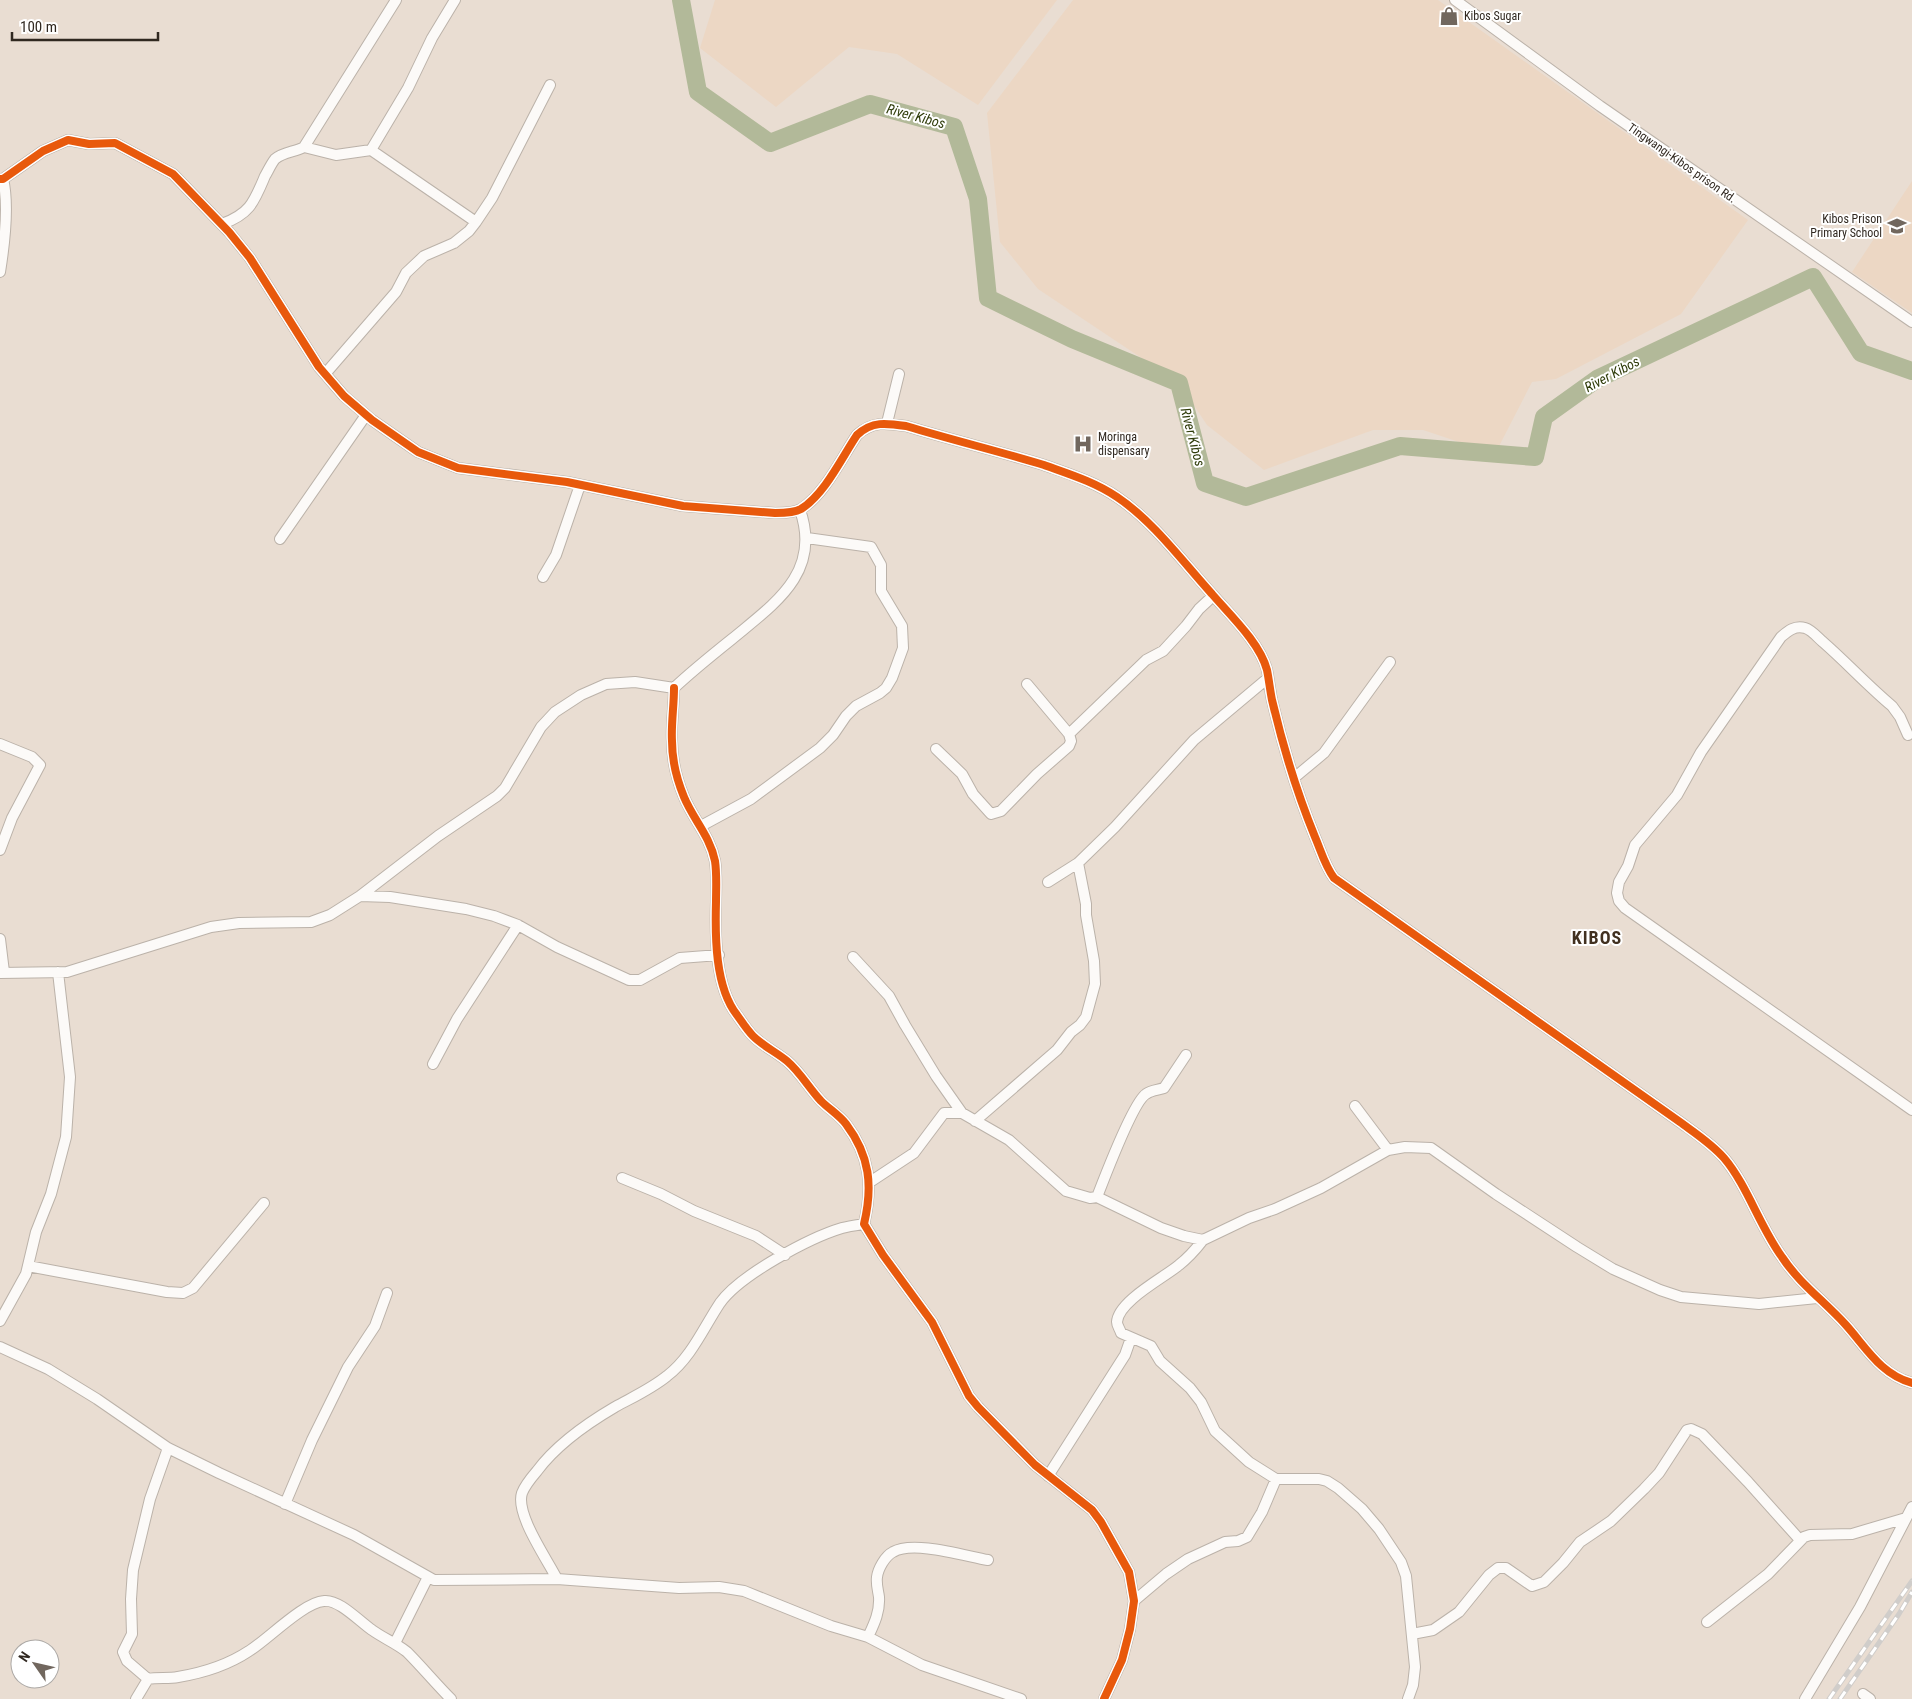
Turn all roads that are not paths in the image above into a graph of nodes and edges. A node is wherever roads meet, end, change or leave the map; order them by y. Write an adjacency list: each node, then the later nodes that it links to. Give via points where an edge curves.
1 (396, 0): 5 (street)
2 (455, 0): 6 (street)
3 (1455, 0): 11 (street, Tingwangi-Kibos prison Rd., via 1608,112)
4 (550, 85): 8 (street, via 492,198)
5 (304, 147): 6 (street, via 336,155); 9 (street, via 275,160 252,205 236,219)
6 (371, 150): 8 (street)
7 (2, 179): 9 (street, via 43,151 68,140 89,144 115,143 173,174); 10 (street, via 6,200)
8 (476, 222): 12 (street, via 454,242 424,256 406,273 396,292)
9 (222, 224): 12 (street, via 250,258)
10 (0, 272)
11 (1912, 322)
12 (325, 374): 14 (street)
13 (899, 374): 15 (street)
14 (366, 415): 16 (street, via 418,452 445,464); 19 (street)
15 (887, 423): 17 (street, via 875,424 857,435 820,491); 21 (street, via 1025,459 1096,485 1137,512)
16 (580, 485): 17 (street, via 683,506 775,513); 20 (street, via 556,555)
17 (800, 510): 18 (street)
18 (807, 538): 25 (street, via 803,562 782,597); 31 (street, via 871,547 881,565 881,591 902,626 903,648 899,663 886,688 856,706 827,742 751,799)
19 (280, 539)
20 (543, 577)
21 (1214, 596): 23 (street, via 1255,646); 26 (street, via 1163,651 1146,660)
22 (1390, 662): 30 (street, via 1324,753)
23 (1268, 678): 30 (street); 33 (street, via 1194,740)
24 (1028, 684): 26 (street)
25 (674, 688): 31 (street, via 674,758 684,797); 35 (street, via 634,682 606,684 581,695 541,727 506,788)
26 (1069, 734): 29 (street, via 1069,746 994,814 973,794 962,774)
27 (1908, 735): 45 (street, via 1892,706 1820,640 1803,627 1788,630 1701,752 1677,795 1634,845 1617,893 1625,908)
28 (0, 744): 32 (street, via 32,757 40,765 12,818)
29 (936, 748)
30 (1294, 778): 58 (street, via 1334,878 1718,1151 1742,1187 1772,1244)
31 (701, 826): 38 (street, via 716,864)
32 (0, 850)
33 (1078, 863): 34 (street); 47 (street, via 1094,961 1095,984 1086,1017 1057,1050)
34 (1048, 882)
35 (360, 896): 36 (street, via 390,897 466,909); 40 (street, via 330,916 312,922 211,927 93,965)
36 (518, 925): 38 (street, via 629,980 640,980 680,958); 43 (street, via 457,1019)
37 (0, 939): 41 (street)
38 (719, 955): 50 (street, via 722,984 735,1014 753,1036 787,1061 846,1123 860,1148)
39 (853, 957): 46 (street, via 889,996 927,1062)
40 (58, 972): 41 (street); 56 (street, via 70,1077 66,1137)
41 (2, 973)
42 (1186, 1055): 51 (street, via 1164,1088 1147,1093 1140,1100)
43 (433, 1064)
44 (1356, 1106): 48 (street)
45 (1912, 1110)
46 (962, 1113): 47 (street); 50 (street, via 944,1113 914,1153)
47 (975, 1121): 51 (street, via 1009,1140 1066,1190 1090,1198)
48 (1388, 1150): 54 (street, via 1321,1188); 58 (street, via 1431,1148 1576,1247 1613,1269 1660,1290 1681,1297 1759,1304)
49 (622, 1178): 55 (street, via 756,1236)
50 (870, 1182): 53 (street)
51 (1097, 1197): 54 (street, via 1161,1228)
52 (264, 1203): 56 (street, via 193,1288 183,1293)
53 (864, 1224): 55 (street, via 842,1228); 64 (street, via 932,1322 978,1407)
54 (1203, 1240): 60 (street, via 1178,1266 1134,1298 1118,1316 1121,1333)
55 (784, 1255): 72 (street, via 731,1290 687,1355 669,1375 646,1392 608,1411 558,1447 527,1484 522,1494 524,1516)
56 (28, 1266): 59 (street)
57 (387, 1293): 66 (street, via 375,1326 348,1368)
58 (1817, 1298): 62 (street, via 1886,1371)
59 (0, 1321)
60 (1131, 1338): 64 (street, via 1125,1355); 65 (street, via 1151,1346 1160,1361 1201,1402 1215,1431 1249,1462)
61 (0, 1347): 63 (street, via 48,1369)
62 (1912, 1383)
63 (168, 1448): 66 (street); 78 (street, via 150,1499 135,1560 132,1634 123,1652 127,1661)
64 (1048, 1476): 73 (street, via 1084,1503 1102,1522 1129,1572)
65 (1276, 1479): 73 (street, via 1247,1537 1225,1542 1188,1558); 75 (street, via 1327,1481 1362,1508 1401,1562 1406,1576)
66 (285, 1504): 71 (street, via 354,1534)
67 (1912, 1507): 68 (street)
68 (1906, 1518): 69 (street, via 1852,1534 1810,1535); 84 (street, via 1860,1607)
69 (1800, 1540): 74 (street, via 1768,1574); 75 (street, via 1702,1434 1691,1429 1687,1430 1659,1473 1611,1521 1580,1542 1544,1582 1532,1586 1506,1568 1498,1568 1459,1612 1433,1630)
70 (988, 1560): 76 (street, via 938,1549 894,1551 886,1558 877,1577 878,1616)
71 (428, 1577): 72 (street, via 440,1580); 77 (street)
72 (557, 1579): 76 (street, via 744,1591 831,1626)
73 (1134, 1601): 82 (street, via 1122,1660)
74 (1707, 1622)
75 (1412, 1634): 83 (street, via 1414,1685)
76 (868, 1637): 81 (street, via 922,1665)
77 (395, 1643): 78 (street, via 326,1600 303,1611 234,1660 176,1678); 80 (street)
78 (148, 1679): 79 (street)
79 (136, 1699)
80 (451, 1699)
81 (1021, 1699)
82 (1104, 1699)
83 (1408, 1699)
84 (1805, 1699)

